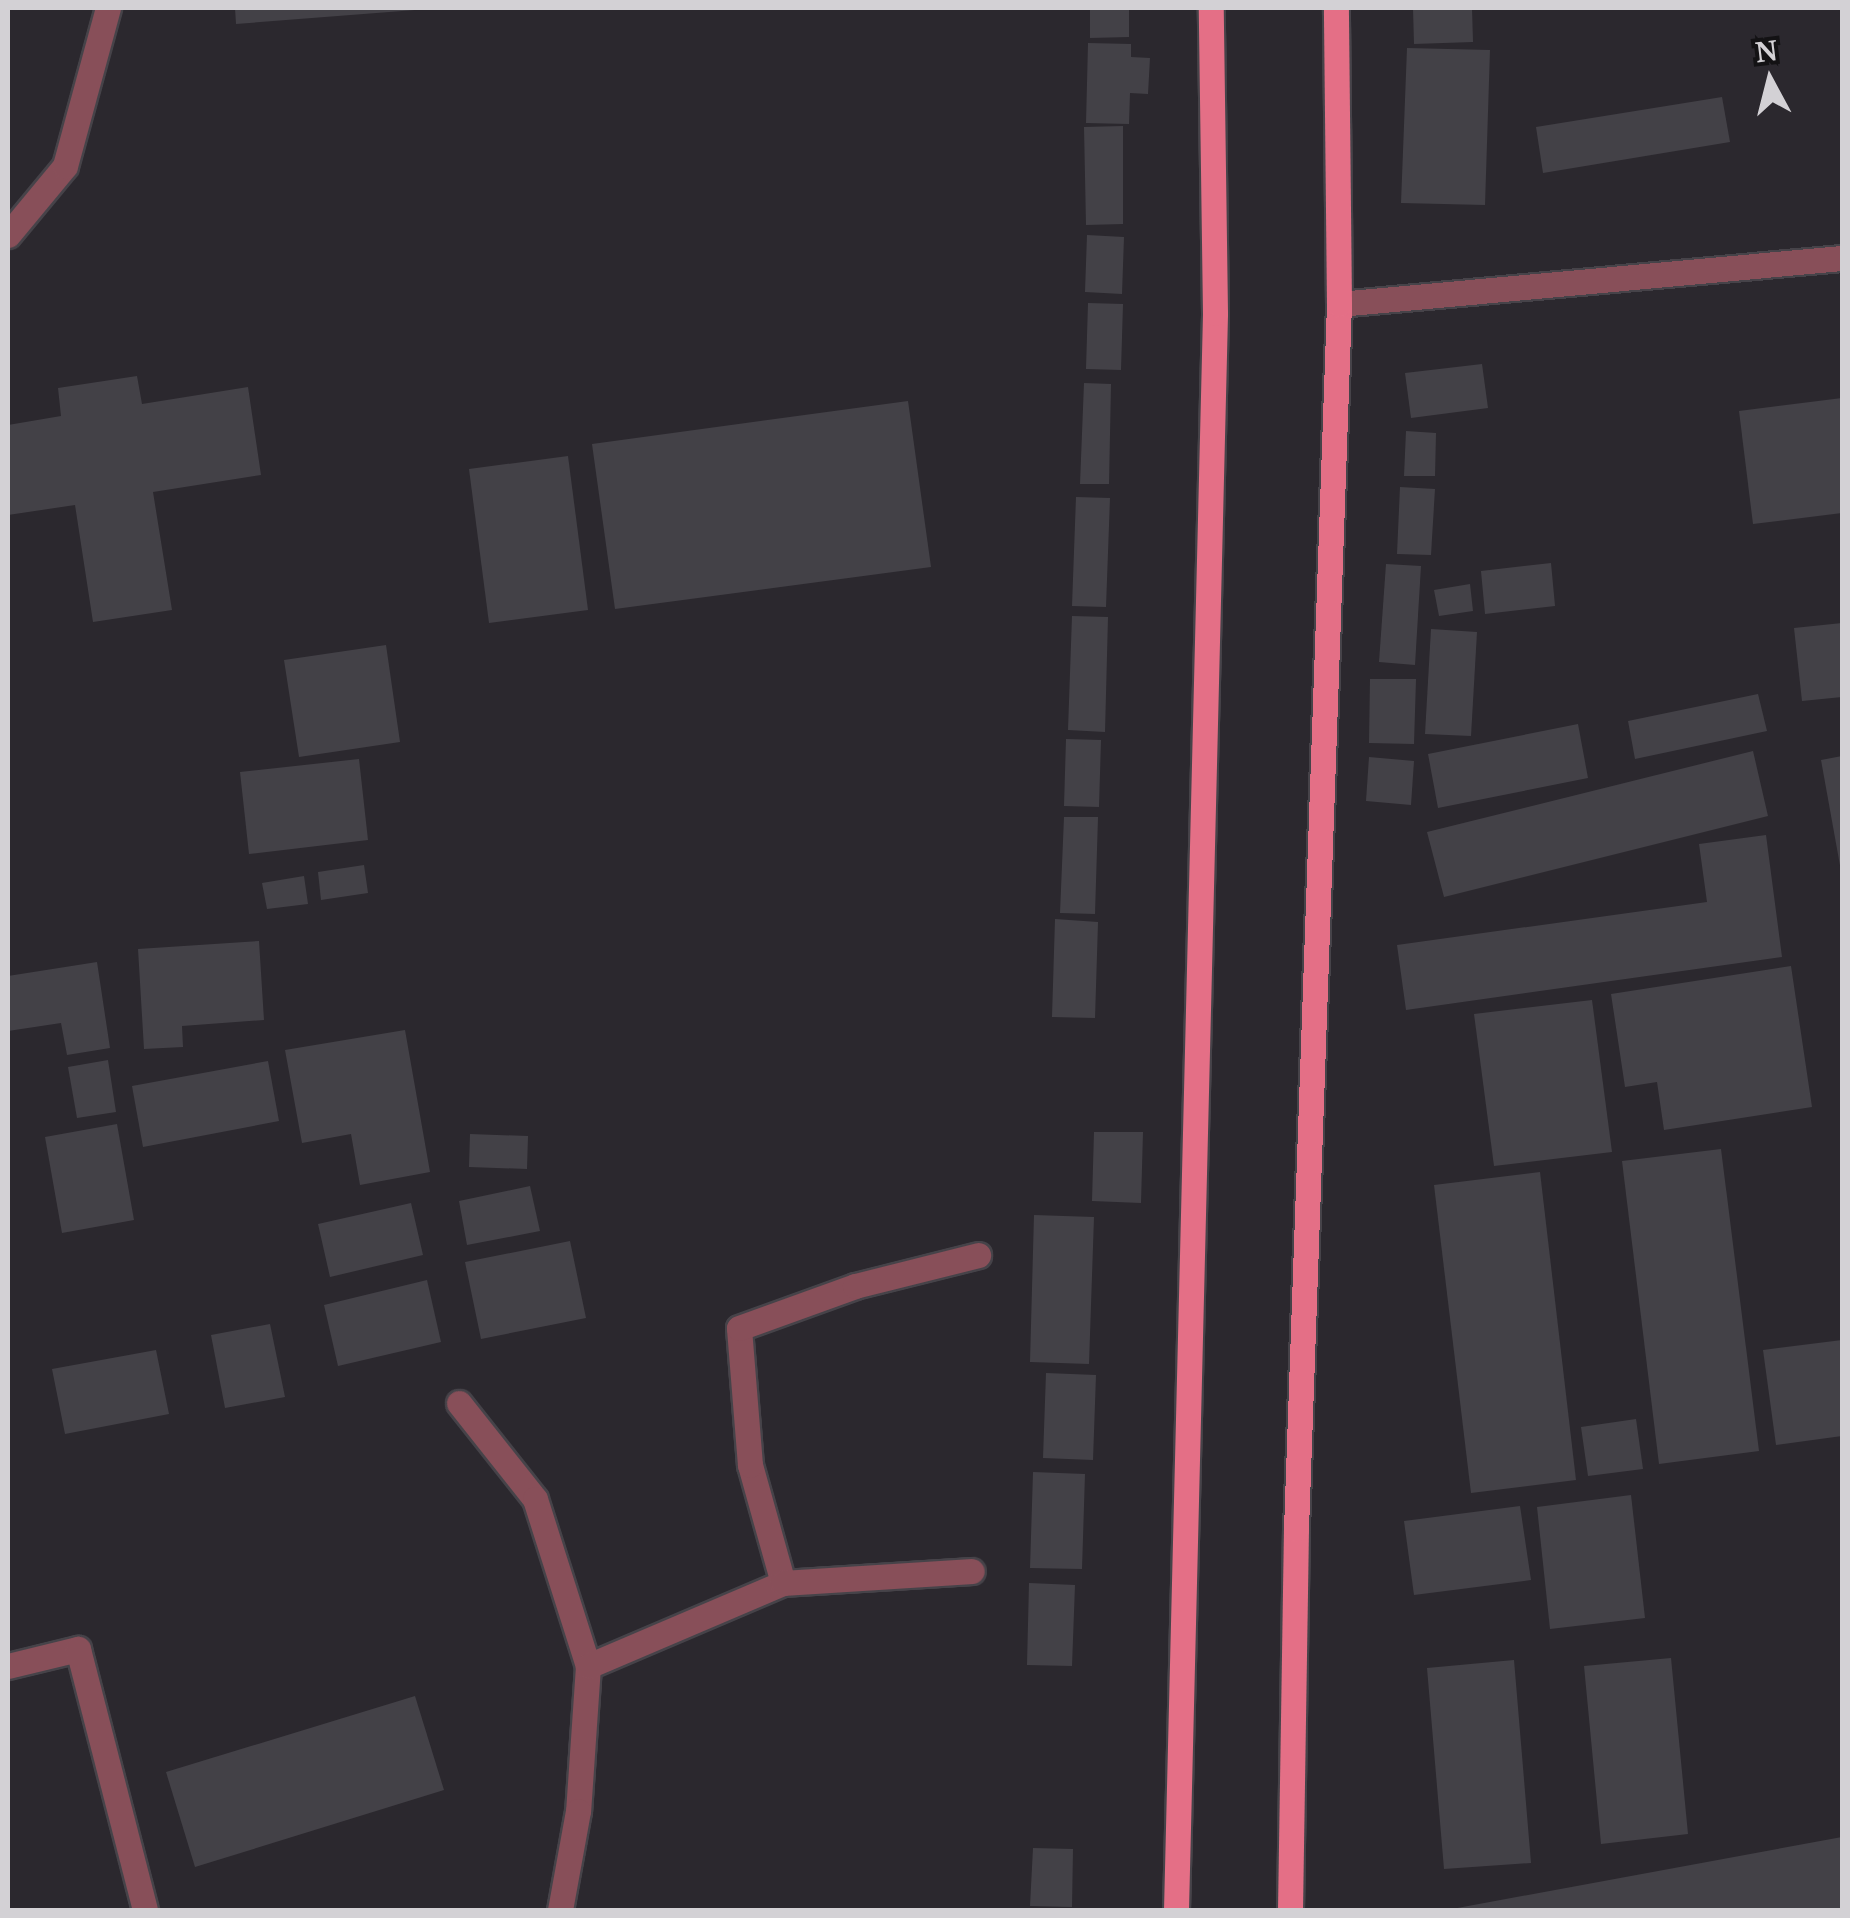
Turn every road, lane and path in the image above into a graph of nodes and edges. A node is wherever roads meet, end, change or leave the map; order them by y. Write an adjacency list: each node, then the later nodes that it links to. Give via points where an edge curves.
1 (108, 8): 4 (street, via 65,166)
2 (1211, 8): 15 (main road, via 1215,313)
3 (1336, 8): 6 (main road)
4 (8, 235)
5 (1842, 258): 6 (street)
6 (1339, 304): 16 (main road, via 1296,1529)
7 (978, 1255): 10 (street, via 855,1286 740,1328 750,1465)
8 (458, 1403): 12 (street, via 535,1499)
9 (972, 1571): 10 (street)
10 (783, 1583): 12 (street)
11 (8, 1666): 13 (street, via 78,1649)
12 (588, 1666): 14 (street, via 578,1811)
13 (145, 1910)
14 (560, 1910)
15 (1176, 1910)
16 (1290, 1910)

